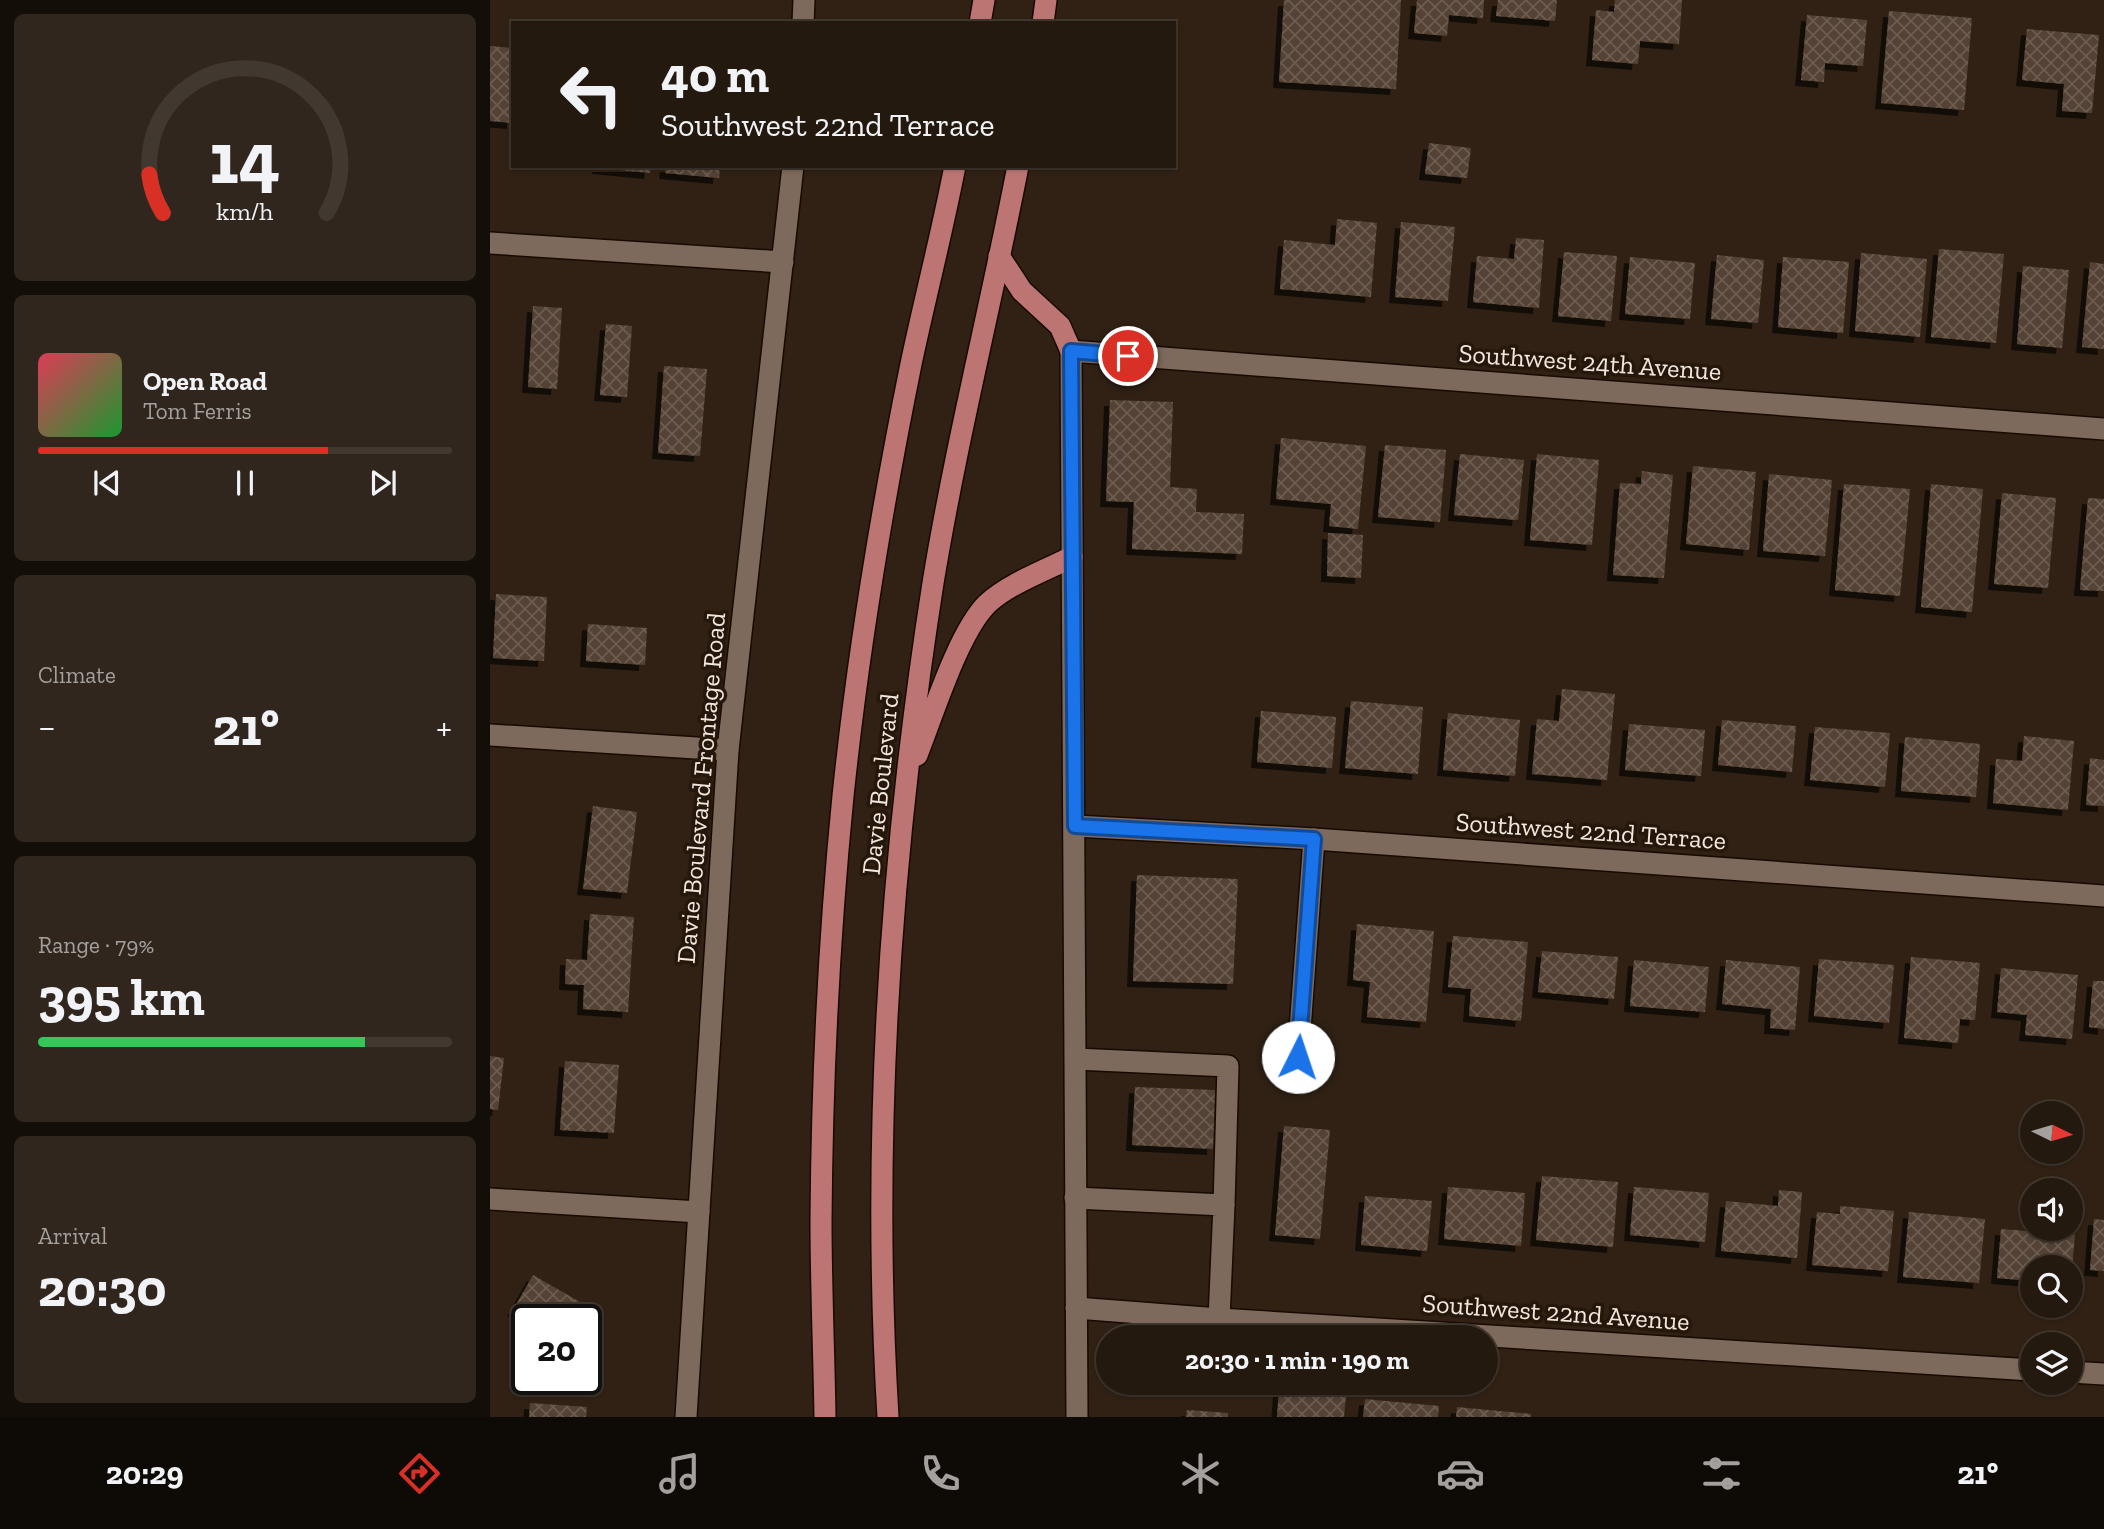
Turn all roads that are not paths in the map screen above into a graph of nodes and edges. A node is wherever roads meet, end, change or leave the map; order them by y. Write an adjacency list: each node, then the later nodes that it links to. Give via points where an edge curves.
1 (804, 0): 4 (street)
2 (974, 0): 5 (street)
3 (984, 0): 6 (main road)
4 (803, 21)
5 (974, 21)
6 (980, 21)
7 (793, 168): 12 (street, Davie Boulevard Frontage Road)
8 (955, 168): 34 (main road, Davie Boulevard, via 910,368 866,621 843,796 824,1110)
9 (1018, 168): 11 (main road, Davie Boulevard)
10 (490, 243): 12 (street)
11 (999, 256): 13 (main road, via 1022,291 1060,326); 18 (main road, Davie Boulevard, via 934,579)
12 (783, 262): 17 (street, Davie Boulevard Frontage Road)
13 (1071, 351): 14 (street, Southwest 24th Avenue); 15 (street)
14 (2104, 429)
15 (1072, 556): 18 (main road, via 997,596 978,616 958,651); 19 (street)
16 (490, 735): 17 (street)
17 (728, 750): 27 (street, Davie Boulevard Frontage Road)
18 (905, 783): 35 (main road, Davie Boulevard, via 883,1107)
19 (1075, 826): 20 (street, Southwest 22nd Terrace); 23 (street)
20 (1314, 839): 21 (street, Southwest 22nd Terrace); 22 (street)
21 (2104, 896)
22 (1298, 1057)
23 (1076, 1059): 24 (street); 26 (street, via 1228,1066)
24 (1075, 1198): 26 (street); 28 (street)
25 (490, 1199): 27 (street)
26 (1224, 1205): 29 (street)
27 (699, 1212): 33 (street, Davie Boulevard Frontage Road)
28 (1076, 1308): 29 (street, Southwest 22nd Avenue); 36 (street)
29 (1219, 1319): 30 (street, Southwest 22nd Avenue)
30 (2020, 1369)
31 (2083, 1373): 32 (street)
32 (2104, 1374)
33 (686, 1417)
34 (825, 1417)
35 (888, 1417)
36 (1077, 1417)

